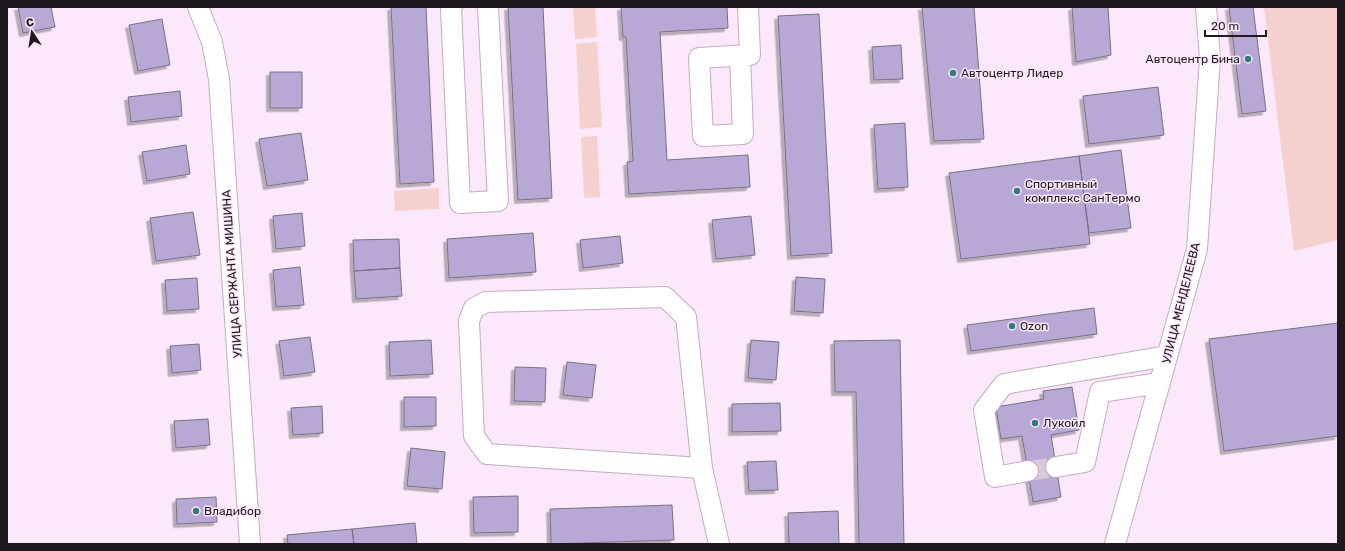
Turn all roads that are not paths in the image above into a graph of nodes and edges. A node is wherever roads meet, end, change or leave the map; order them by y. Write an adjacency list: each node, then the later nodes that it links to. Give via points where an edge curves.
1 (198, 7): 12 (street, УЛИЦА СЕРЖАНТА МИШИНА, via 212,42 219,79)
2 (452, 7): 3 (street, via 460,203 498,201)
3 (488, 7)
4 (748, 7): 6 (street, via 750,55)
5 (1206, 7): 7 (street, УЛИЦА МЕНДЕЛЕЕВА, via 1210,58 1197,249)
6 (740, 56)
7 (1167, 356): 8 (street, УЛИЦА МЕНДЕЛЕЕВА); 11 (street, via 1004,384 984,410 995,477)
8 (1160, 383): 9 (street, via 1100,392 1085,462); 14 (street, УЛИЦА МЕНДЕЛЕЕВА)
9 (1056, 467)
10 (702, 468): 10 (street, via 686,317 665,297 486,302 474,308 469,321 474,436 487,454); 13 (street)
11 (1028, 471)
12 (250, 544)
13 (719, 544)
14 (1115, 544)

